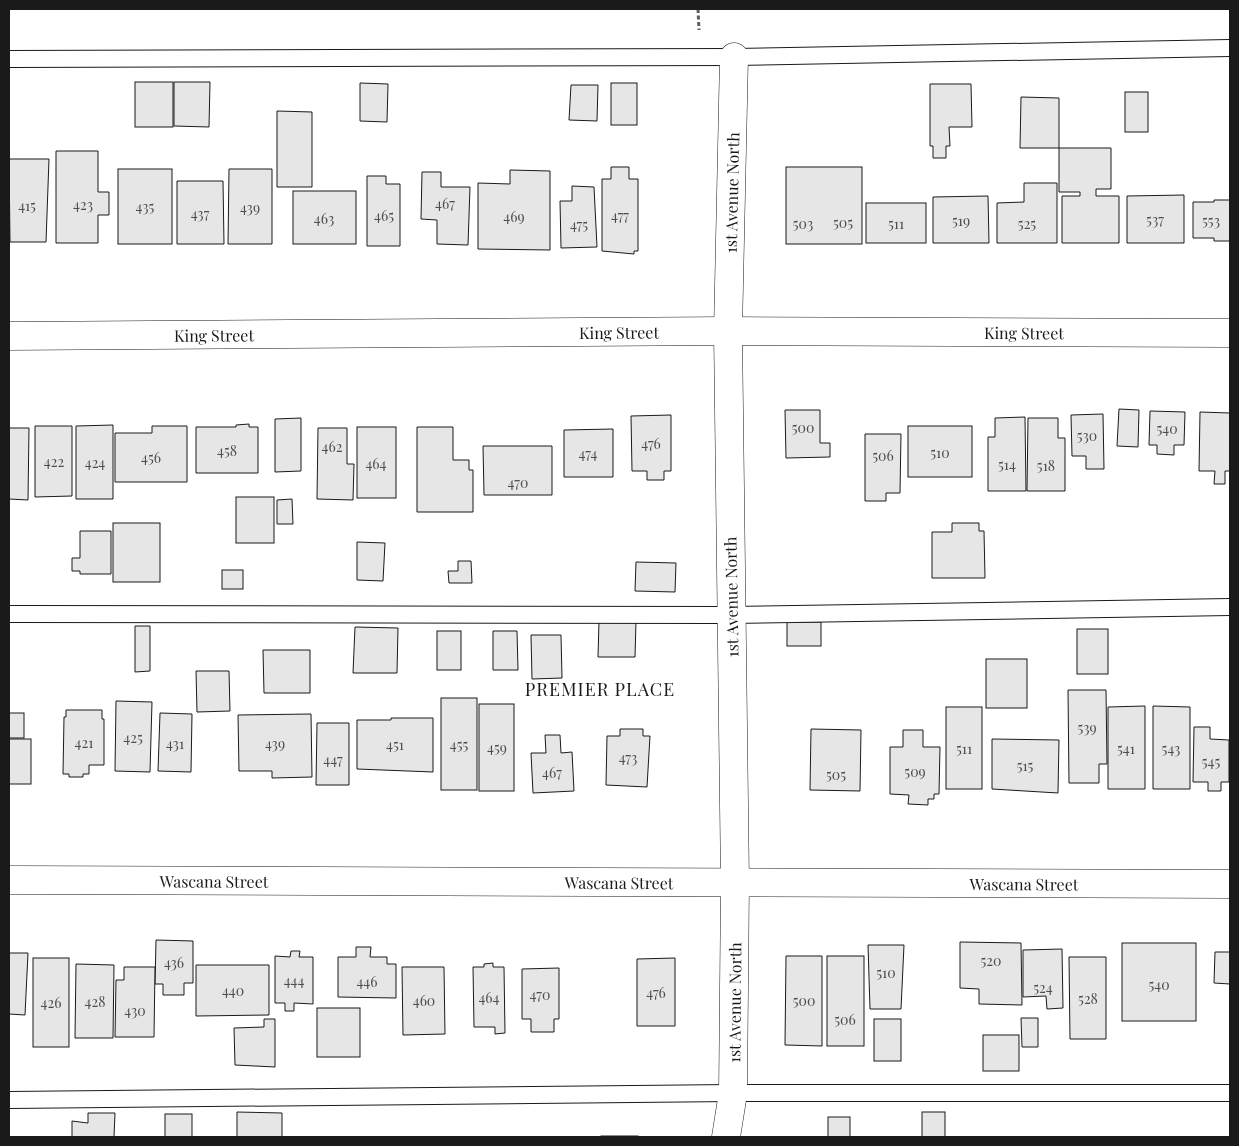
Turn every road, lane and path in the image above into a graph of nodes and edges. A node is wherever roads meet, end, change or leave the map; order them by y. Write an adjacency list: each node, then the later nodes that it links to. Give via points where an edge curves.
1 (1230, 48): 2 (lane)
2 (734, 57): 3 (lane); 4 (street, 1st Avenue North)
3 (9, 59)
4 (728, 331): 5 (street, King Street); 6 (street, King Street); 9 (street, 1st Avenue North)
5 (1230, 332)
6 (9, 336)
7 (1230, 606): 9 (lane)
8 (9, 614): 9 (lane)
9 (731, 615): 11 (street, 1st Avenue North)
10 (9, 880): 11 (street, Wascana Street)
11 (736, 883): 12 (street, Wascana Street); 13 (street, 1st Avenue North)
12 (1230, 884)
13 (732, 1093): 14 (lane); 15 (lane); 16 (street, 1st Avenue North)
14 (1230, 1093)
15 (9, 1100)
16 (726, 1137)

